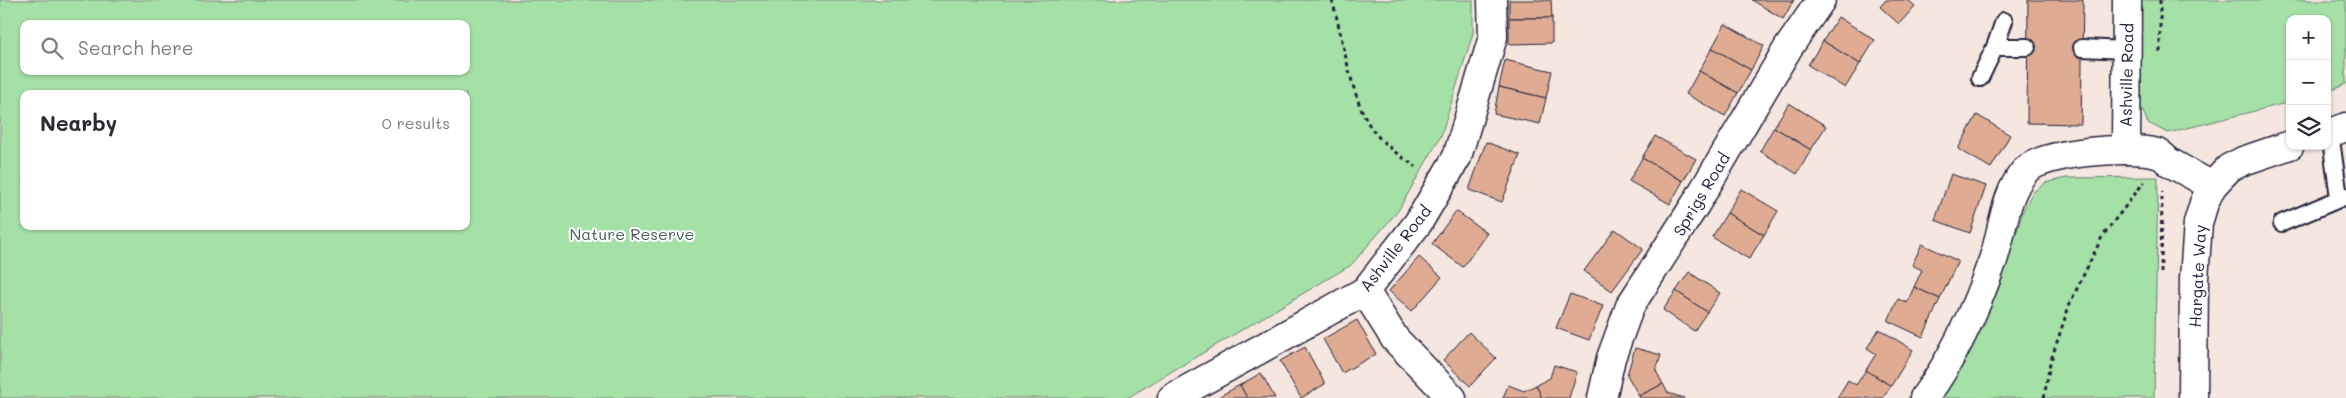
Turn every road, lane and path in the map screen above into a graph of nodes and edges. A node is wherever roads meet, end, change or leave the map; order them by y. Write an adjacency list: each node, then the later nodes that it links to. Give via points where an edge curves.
1 (1332, 0): 17 (path, via 1355,91 1370,126 1389,148)
2 (1492, 0): 21 (street, Ashville Road, via 1493,37 1458,157 1418,223)
3 (1821, 0): 24 (street, Sprigs Road, via 1788,48 1696,205 1630,306 1610,358)
4 (2127, 0): 10 (street, Ashville Road)
5 (2160, 0): 11 (path)
6 (2004, 21): 7 (lane)
7 (1995, 47): 8 (lane); 12 (lane)
8 (2027, 47)
9 (2082, 48): 10 (lane)
10 (2126, 50): 15 (street, Ashville Road)
11 (2160, 58)
12 (1980, 78)
13 (2334, 132): 19 (lane)
14 (2286, 146): 18 (street, Hargate Way, via 2229,168)
15 (2126, 150): 16 (street); 25 (street, via 2064,155 2026,170 2012,191 1994,259 1971,315 1942,374)
16 (2159, 153): 18 (street); 26 (path, via 2154,169 2102,237 2070,303 2050,363)
17 (1421, 170)
18 (2212, 186): 27 (street, Hargate Way, via 2198,224)
19 (2343, 197): 20 (lane)
20 (2282, 223)
21 (1365, 291): 22 (street, Ashville Road); 23 (street, via 1395,339)
22 (1172, 398)
23 (1452, 398)
24 (1602, 398)
25 (1924, 398)
26 (2044, 398)
27 (2193, 398)

